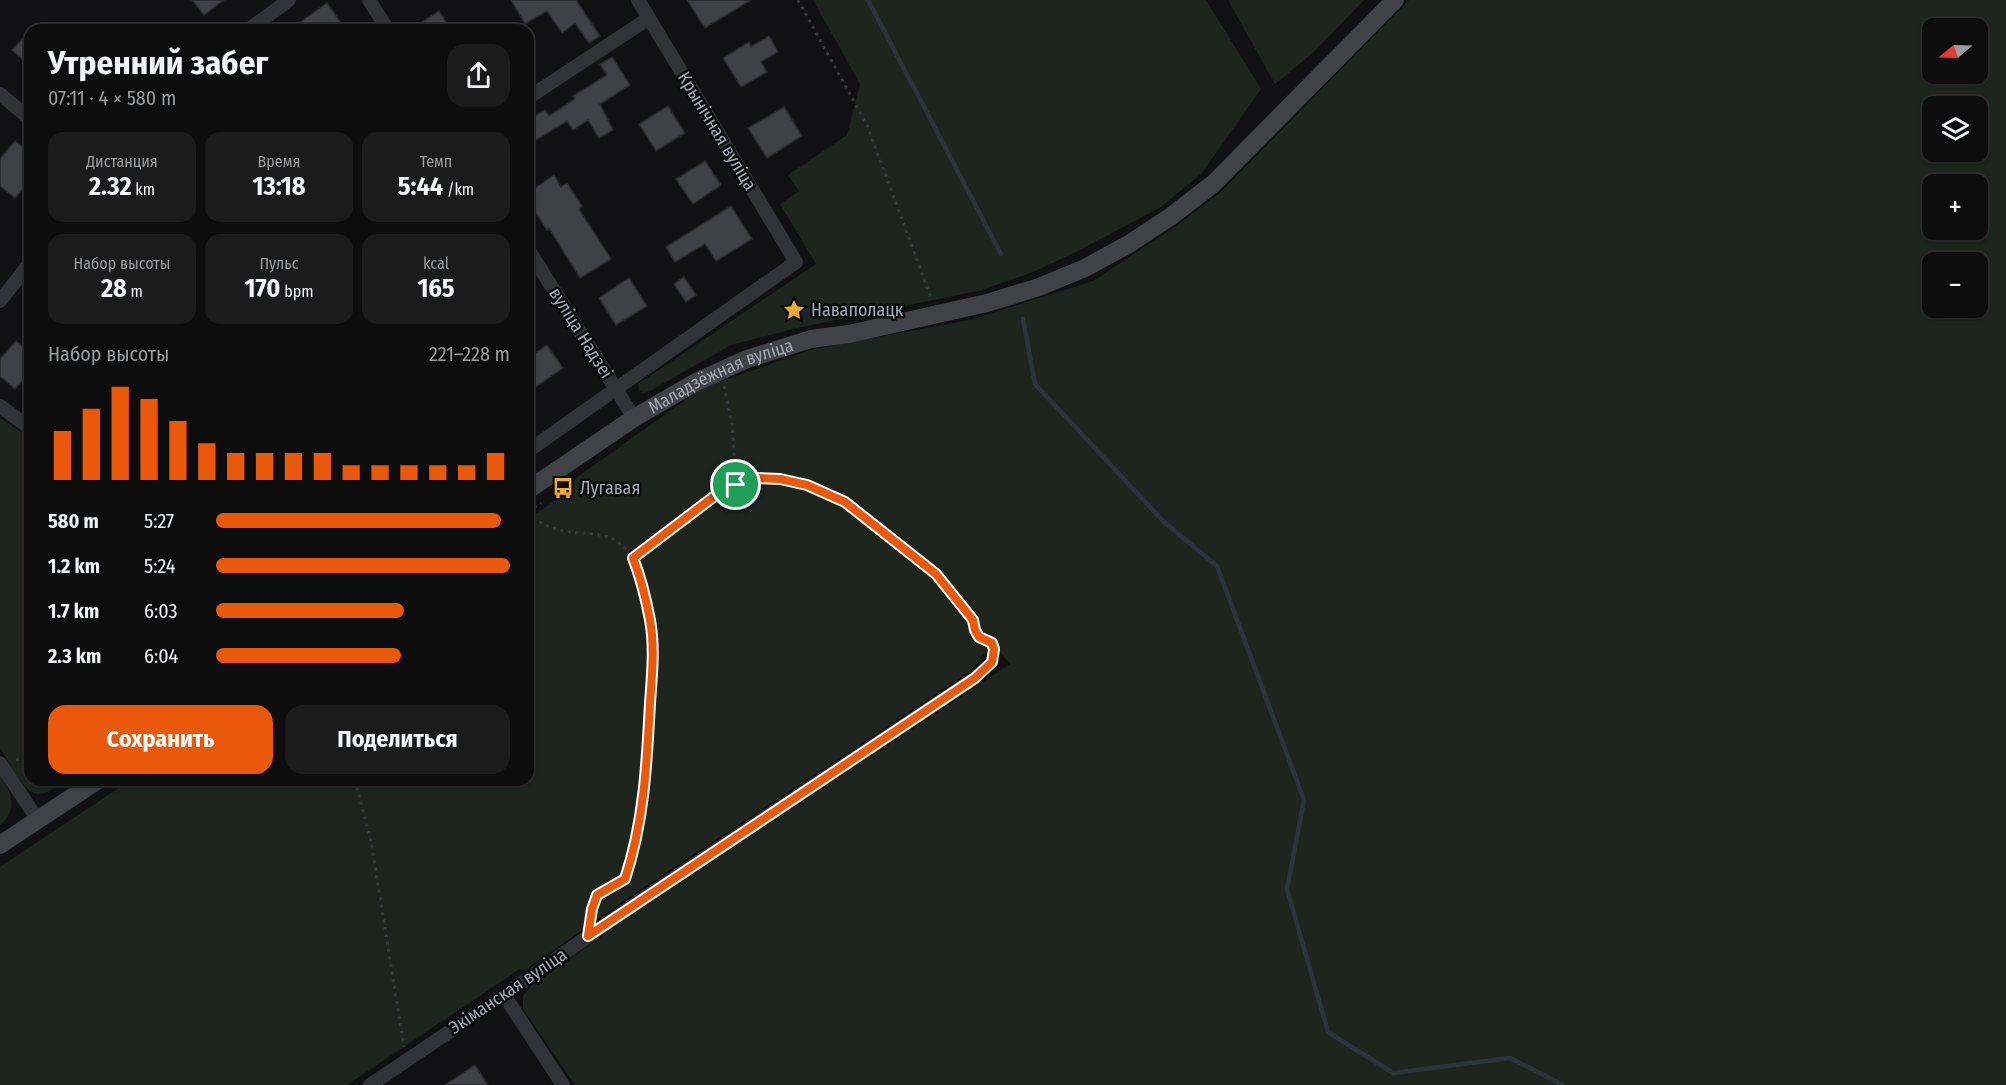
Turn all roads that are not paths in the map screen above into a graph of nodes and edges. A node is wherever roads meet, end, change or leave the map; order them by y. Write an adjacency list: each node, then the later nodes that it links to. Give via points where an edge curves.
1 (290, 0): 6 (street)
2 (369, 0): 7 (street)
3 (638, 0): 5 (street, Крынічная вуліца)
4 (1395, 0): 16 (main road, Маладзёжная вуліца, via 1213,184 1129,244 1039,287 987,303 811,339 747,359 696,382)
5 (649, 18): 9 (street); 14 (street, Крынічная вуліца, via 796,262)
6 (256, 24)
7 (384, 24)
8 (0, 94): 10 (street)
9 (534, 94)
10 (24, 114)
11 (534, 259): 14 (street, вуліца Надзеі)
12 (24, 270): 13 (street)
13 (0, 301)
14 (616, 390): 16 (street, вуліца Надзеі); 18 (street)
15 (0, 406): 17 (street)
16 (634, 418): 19 (main road, Маладзёжная вуліца)
17 (24, 424)
18 (534, 447)
19 (534, 486)
20 (975, 678): 25 (street, Экіманская вуліца)
21 (0, 764): 23 (street)
22 (89, 786): 23 (main road)
23 (38, 820): 24 (main road)
24 (0, 845)
25 (504, 996): 26 (street, Экіманская вуліца); 27 (street)
26 (370, 1085)
27 (563, 1085)

